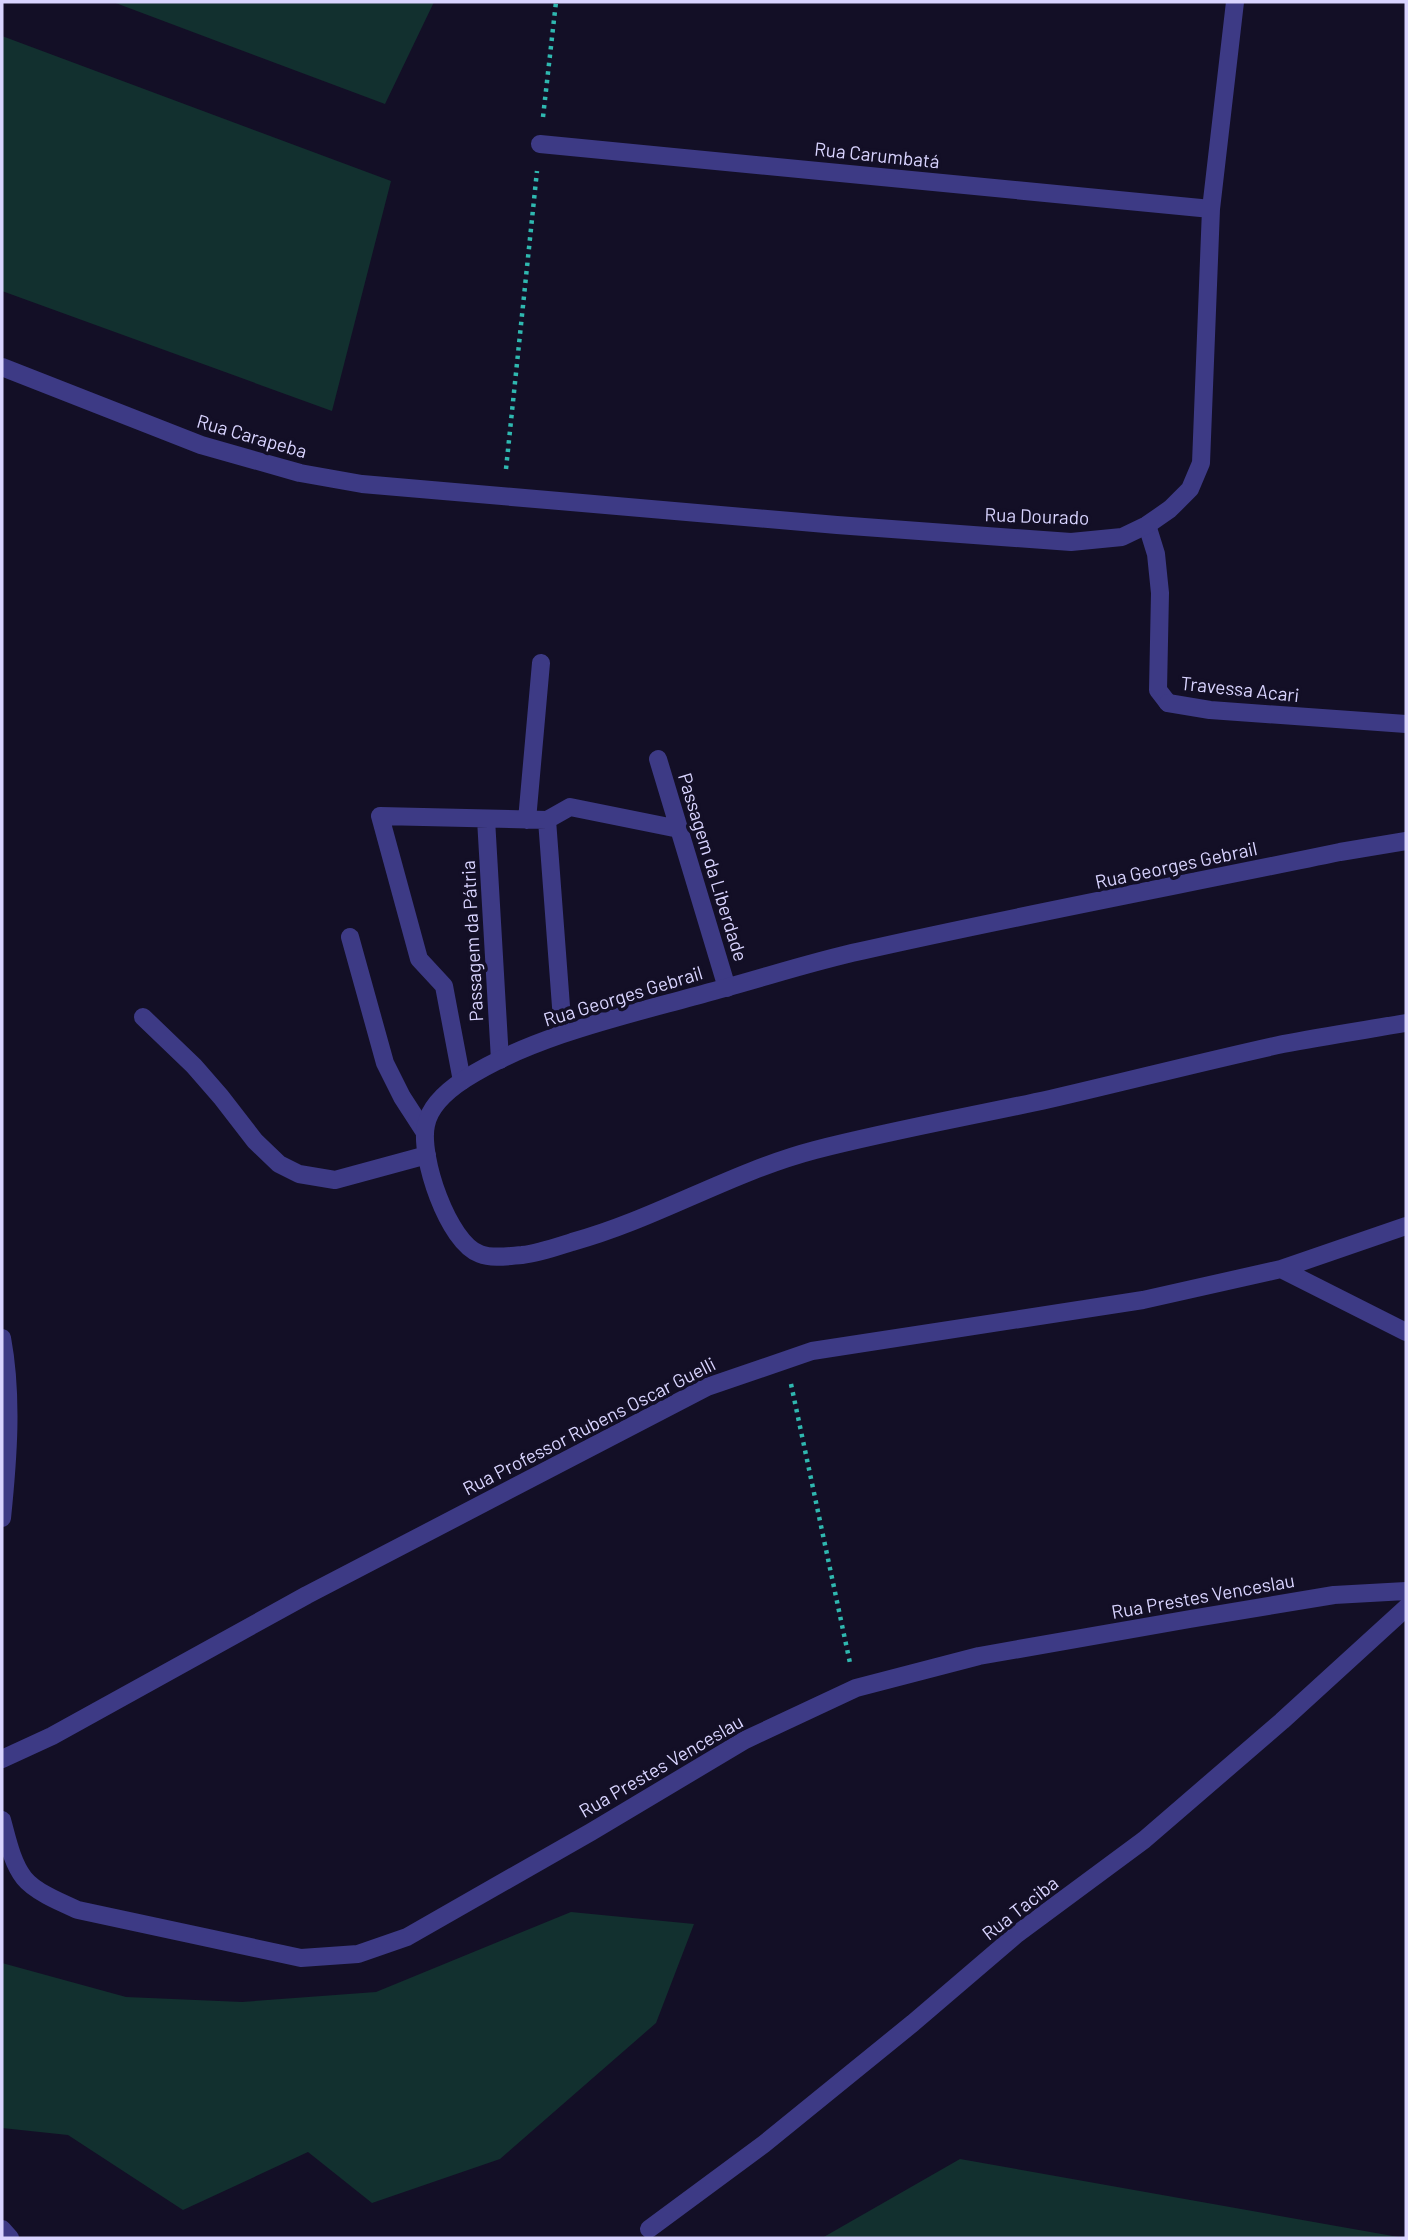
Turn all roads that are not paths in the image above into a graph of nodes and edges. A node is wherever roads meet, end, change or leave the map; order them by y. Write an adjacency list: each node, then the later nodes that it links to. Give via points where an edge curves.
1 (1235, 2): 3 (street, Rua Dourado)
2 (540, 144): 3 (street, Rua Carumbatá)
3 (1211, 209): 6 (street, Rua Dourado, via 1201,463 1190,489)
4 (2, 367): 5 (street, Rua Carapeba, via 201,445 300,473)
5 (503, 498): 6 (street, Rua Dourado, via 1071,541 1122,537)
6 (1147, 526): 8 (street, Travessa Acari, via 1156,554 1160,593 1158,690 1168,703)
7 (541, 663): 11 (street)
8 (1406, 724)
9 (658, 759): 13 (street, Passagem da Liberdade)
10 (486, 819): 11 (street); 20 (street, Passagem da Pátria); 21 (street, via 380,816 419,960 444,986)
11 (527, 820): 12 (street)
12 (547, 820): 13 (street, via 570,807); 19 (street)
13 (679, 829): 16 (street, Passagem da Liberdade)
14 (1406, 841): 16 (street, Rua Georges Gebrail, via 856,952)
15 (350, 937): 22 (street, via 386,1063)
16 (727, 988): 19 (street, Rua Georges Gebrail)
17 (143, 1017): 23 (street, via 194,1066 255,1141 279,1164 299,1174 335,1180)
18 (1406, 1023): 23 (street, via 1282,1045 812,1151 722,1182 656,1214 530,1254 480,1254 470,1248 449,1219)
19 (563, 1033): 20 (street, Rua Georges Gebrail)
20 (500, 1060): 21 (street, Rua Georges Gebrail)
21 (462, 1081): 22 (street, Rua Georges Gebrail, via 431,1110)
22 (424, 1131): 23 (street)
23 (427, 1155)
24 (1406, 1226): 25 (street, Rua Professor Rubens Oscar Guelli)
25 (1280, 1269): 26 (street); 31 (street, Rua Professor Rubens Oscar Guelli, via 1143,1300 812,1351 695,1393)
26 (1406, 1332)
27 (2, 1338): 28 (street, via 8,1462)
28 (2, 1518)
29 (1406, 1591): 32 (street, Rua Prestes Venceslau, via 1334,1595 1164,1623 979,1656 856,1688 745,1740 407,1937 358,1954 301,1958 78,1910 24,1879)
30 (1406, 1608): 34 (street, Rua Taciba, via 1144,1840 1017,1934 764,2144)
31 (2, 1759)
32 (2, 1820)
33 (2, 2229): 35 (street)
34 (649, 2229)
35 (10, 2238)

